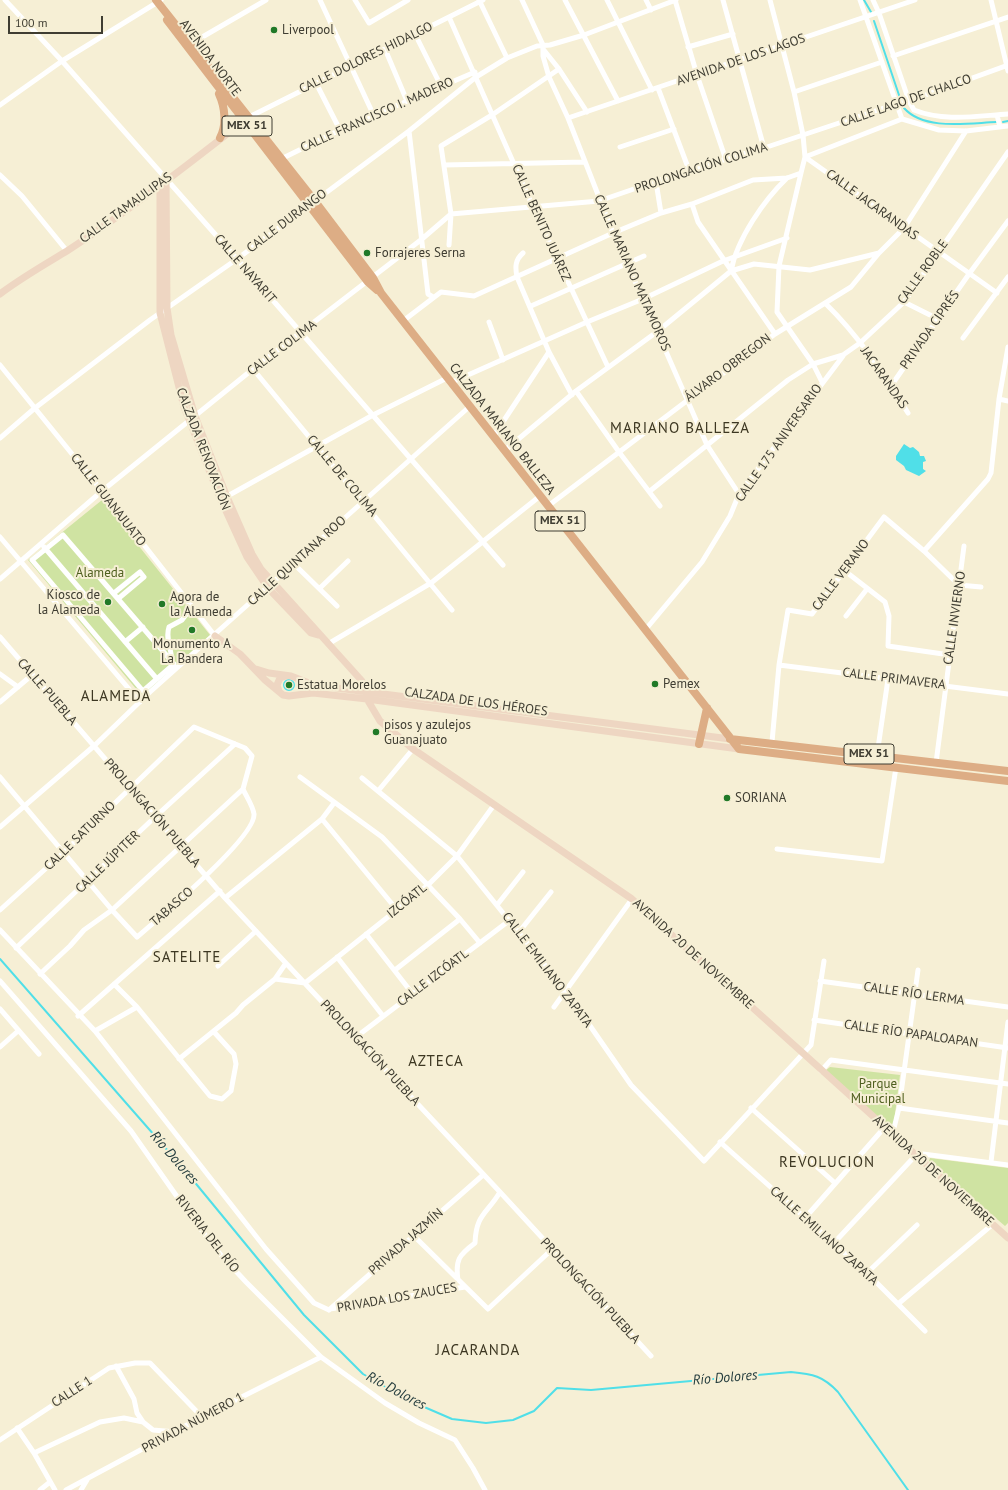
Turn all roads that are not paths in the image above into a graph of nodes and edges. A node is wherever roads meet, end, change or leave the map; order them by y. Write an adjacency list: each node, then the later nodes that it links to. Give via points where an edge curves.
1 (5, 0): 38 (street, CALLE NAYARIT)
2 (266, 0): 30 (street)
3 (320, 0): 40 (street)
4 (354, 0): 5 (street, via 369,23)
5 (406, 0)
6 (522, 0): 32 (street)
7 (565, 0): 29 (street)
8 (607, 0): 26 (street)
9 (646, 0): 19 (street)
10 (675, 0): 19 (street, CALLE DURANGO); 33 (street)
11 (723, 0): 28 (street)
12 (770, 0): 31 (street)
13 (860, 0): 23 (street)
14 (873, 0): 20 (street)
15 (915, 0): 20 (street, AVENIDA DE LOS LAGOS)
16 (991, 0): 25 (street)
17 (156, 1): 21 (main road, AVENIDA NORTE / MEX 51); 30 (main road, AVENIDA NORTE / MEX 51); 38 (street)
18 (481, 1): 22 (street, CALLE DOLORES HIDALGO); 36 (street)
19 (651, 10): 26 (street, CALLE DURANGO)
20 (879, 12): 23 (street, AVENIDA DE LOS LAGOS); 35 (street)
21 (164, 17): 30 (main road); 47 (main road, AVENIDA NORTE / MEX 51)
22 (449, 17): 27 (street, CALLE DOLORES HIDALGO); 43 (street, CALLE BENITO JUÁREZ)
23 (867, 17): 31 (street, AVENIDA DE LOS LAGOS); 39 (street)
24 (1008, 17): 25 (street)
25 (996, 21): 35 (street); 41 (street)
26 (618, 22): 29 (street, CALLE DURANGO); 50 (street)
27 (415, 34): 34 (street, CALLE DOLORES HIDALGO); 48 (street)
28 (733, 34): 33 (street); 37 (street)
29 (584, 35): 32 (street, CALLE DURANGO); 53 (street)
30 (192, 43): 63 (main road, AVENIDA NORTE / MEX 51)
31 (782, 46): 37 (street, AVENIDA DE LOS LAGOS); 51 (street)
32 (543, 47): 36 (street, CALLE DURANGO); 42 (street); 45 (street, CALLE MARIANO MATAMOROS)
33 (688, 47): 44 (street)
34 (385, 49): 40 (street, CALLE DOLORES HIDALGO); 52 (street)
35 (893, 56): 54 (street)
36 (507, 58): 43 (street, CALLE DURANGO)
37 (740, 60): 44 (street, AVENIDA DE LOS LAGOS); 74 (street)
38 (62, 61): 56 (street); 86 (street, CALLE NAYARIT)
39 (882, 62): 51 (street); 55 (street)
40 (351, 66): 46 (street, CALLE DOLORES HIDALGO); 61 (street)
41 (1007, 67): 54 (street, CALLE LAGO DE CHALCO)
42 (559, 69): 45 (street); 57 (street)
43 (475, 74): 48 (street, CALLE FRANCISCO I. MADERO); 59 (street, CALLE BENITO JUÁREZ); 69 (street, CALLE DURANGO)
44 (697, 75): 49 (street, AVENIDA DE LOS LAGOS); 78 (street)
45 (549, 77): 59 (street); 62 (street, CALLE MARIANO MATAMOROS)
46 (316, 83): 63 (street, CALLE DOLORES HIDALGO); 68 (street)
47 (215, 84): 63 (main road, AVENIDA NORTE / MEX 51); 72 (main road, via 222,100 224,116)
48 (441, 86): 52 (street, CALLE FRANCISCO I. MADERO)
49 (658, 88): 50 (street, AVENIDA DE LOS LAGOS); 67 (street)
50 (652, 90): 53 (street, AVENIDA DE LOS LAGOS)
51 (794, 92): 71 (street)
52 (407, 101): 61 (street, CALLE FRANCISCO I. MADERO)
53 (618, 101): 57 (street, AVENIDA DE LOS LAGOS)
54 (909, 101): 55 (street, CALLE LAGO DE CHALCO); 60 (street, via 914,110 935,117)
55 (896, 104): 64 (street); 71 (street, CALLE LAGO DE CHALCO)
56 (0, 105)
57 (587, 112): 62 (street, AVENIDA DE LOS LAGOS)
58 (1008, 114): 60 (street)
59 (492, 115): 80 (street, via 441,146); 81 (street, CALLE BENITO JUÁREZ)
60 (997, 115): 66 (street)
61 (374, 116): 68 (street, CALLE FRANCISCO I. MADERO)
62 (568, 118): 79 (street, CALLE MARIANO MATAMOROS)
63 (246, 119): 72 (street, CALLE TAMAULIPAS); 77 (main road, AVENIDA NORTE / MEX 51); 90 (main road, AVENIDA NORTE / MEX 51)
64 (902, 119): 70 (street, via 940,130); 76 (street)
65 (1008, 126): 66 (street)
66 (1000, 127): 70 (street)
67 (674, 129): 73 (street); 82 (street)
68 (340, 130): 77 (street, CALLE FRANCISCO I. MADERO)
69 (409, 131): 90 (street, CALLE DURANGO); 99 (street)
70 (966, 131): 96 (street, ÁLVARO OBREGON)
71 (803, 135): 74 (street, PROLONGACIÓN COLIMA); 76 (street)
72 (220, 138): 86 (street, CALLE TAMAULIPAS)
73 (620, 147)
74 (764, 148): 78 (street, PROLONGACIÓN COLIMA)
75 (1008, 152): 102 (street, CALLE ROBLE)
76 (805, 157): 83 (street); 96 (street, CALLE JACARANDAS)
77 (281, 159): 90 (main road, AVENIDA NORTE / MEX 51)
78 (726, 160): 82 (street, PROLONGACIÓN COLIMA)
79 (585, 162): 81 (street); 89 (street, CALLE MARIANO MATAMOROS)
80 (444, 165): 81 (street); 94 (street)
81 (515, 165): 92 (street, CALLE BENITO JUÁREZ)
82 (689, 170): 87 (street, PROLONGACIÓN COLIMA)
83 (801, 173): 85 (street); 98 (street)
84 (0, 175): 101 (street, via 22,196)
85 (787, 178): 91 (street, via 753,180); 107 (street, via 773,191)
86 (166, 180): 88 (street, CALLE TAMAULIPAS); 108 (street, CALLE NAYARIT); 125 (street, CALZADA RENOVACIÓN)
87 (656, 182): 89 (street, PROLONGACIÓN COLIMA); 93 (street)
88 (160, 185): 101 (street, CALLE TAMAULIPAS); 126 (street, CALZADA RENOVACIÓN)
89 (599, 201): 92 (street); 97 (street, CALLE MARIANO MATAMOROS)
90 (312, 202): 108 (street, CALLE DURANGO); 116 (main road, CALZADA MARIANO BALLEZA / MEX 51)
91 (692, 204): 93 (street); 109 (street, via 698,222)
92 (533, 207): 94 (street); 106 (street, CALLE BENITO JUÁREZ)
93 (661, 213): 97 (street)
94 (451, 214): 99 (street, CALLE COLIMA); 100 (street)
95 (1008, 221): 113 (street, PRIVADA CIPRÉS)
96 (904, 228): 102 (street, CALLE JACARANDAS); 104 (street, ÁLVARO OBREGON)
97 (612, 233): 106 (street); 110 (street, CALLE MARIANO MATAMOROS)
98 (787, 238): 107 (street); 111 (street)
99 (422, 239): 116 (street, CALLE COLIMA); 120 (street, via 428,294)
100 (449, 245)
101 (67, 251): 119 (street, CALLE TAMAULIPAS)
102 (938, 252): 113 (street, CALLE JACARANDAS); 122 (street, CALLE ROBLE)
103 (523, 253): 114 (street, via 515,266)
104 (879, 253): 111 (street, via 810,270); 123 (street, ÁLVARO OBREGON, via 851,287)
105 (644, 256): 110 (street)
106 (558, 258): 114 (street); 117 (street, CALLE BENITO JUÁREZ)
107 (734, 258): 109 (street); 112 (street)
108 (237, 259): 125 (street, CALLE DURANGO); 133 (street, CALLE NAYARIT)
109 (723, 261): 112 (street); 121 (street)
110 (626, 263): 117 (street); 121 (street, CALLE MARIANO MATAMOROS)
111 (779, 266): 112 (street, via 754,264); 131 (street, via 777,312)
112 (732, 271): 132 (street); 134 (street)
113 (969, 274): 118 (street, CALLE JACARANDAS); 127 (street, PRIVADA CIPRÉS)
114 (518, 277): 120 (street, via 474,296 441,292); 124 (street)
115 (1008, 277): 118 (street)
116 (370, 280): 128 (main road, CALZADA MARIANO BALLEZA / MEX 51); 133 (street, CALLE COLIMA)
117 (570, 288): 124 (street); 130 (street, CALLE BENITO JUÁREZ)
118 (997, 293): 135 (street)
119 (0, 294)
120 (433, 297): 128 (street)
121 (643, 299): 130 (street); 132 (street, CALLE MARIANO MATAMOROS)
122 (904, 302): 127 (street); 137 (street, CALLE ROBLE)
123 (825, 303): 131 (street, ÁLVARO OBREGON); 137 (street, JACARANDAS, via 848,326)
124 (531, 306): 136 (street)
125 (167, 308): 126 (street, CALLE DURANGO); 157 (street, CALZADA RENOVACIÓN)
126 (160, 313): 154 (street, CALLE DURANGO); 157 (street, CALZADA RENOVACIÓN, via 174,371)
127 (938, 319): 148 (street, PRIVADA CIPRÉS)
128 (403, 321): 146 (main road, CALZADA MARIANO BALLEZA / MEX 51)
129 (489, 322): 141 (street)
130 (587, 322): 136 (street); 144 (street, CALLE BENITO JUÁREZ)
131 (787, 327): 134 (street, ÁLVARO OBREGON); 142 (street)
132 (658, 331): 144 (street); 150 (street, CALLE MARIANO MATAMOROS)
133 (301, 333): 145 (street, CALLE COLIMA); 156 (street, CALLE NAYARIT)
134 (774, 334): 150 (street, ÁLVARO OBREGON)
135 (963, 338)
136 (545, 342): 139 (street); 141 (street)
137 (860, 343): 140 (street, CALLE ROBLE); 148 (street, JACARANDAS)
138 (1008, 346): 151 (street)
139 (549, 352): 149 (street); 158 (street)
140 (843, 355): 142 (street, CALLE ROBLE); 147 (street, CALLE 175 ANIVERSARIO)
141 (503, 360): 146 (street)
142 (813, 364): 147 (street); 160 (street, CALLE ROBLE, via 788,380)
143 (0, 365): 154 (street, CALLE GUANAJUATO)
144 (608, 367): 149 (street)
145 (253, 370): 157 (street, CALLE COLIMA); 161 (street, CALLE DE COLIMA)
146 (449, 381): 153 (main road, CALZADA MARIANO BALLEZA / MEX 51); 156 (street)
147 (822, 382): 167 (street, CALLE 175 ANIVERSARIO)
148 (891, 386): 155 (street, JACARANDAS)
149 (574, 393): 162 (street); 163 (street)
150 (688, 399): 160 (street, CALLE MARIANO MATAMOROS); 163 (street, ÁLVARO OBREGON)
151 (999, 399): 152 (street); 178 (street, via 991,473)
152 (1008, 401)
153 (468, 407): 158 (main road, CALZADA MARIANO BALLEZA / MEX 51); 164 (street, CALLE QUINTANA ROO)
154 (35, 408): 159 (street, CALLE DURANGO); 165 (street, CALLE GUANAJUATO)
155 (908, 413)
156 (373, 415): 161 (street); 164 (street, CALLE NAYARIT)
157 (192, 418): 165 (street, CALLE COLIMA); 169 (street, CALZADA RENOVACIÓN)
158 (493, 437): 162 (main road, CALZADA MARIANO BALLEZA / MEX 51)
159 (0, 438)
160 (707, 445): 166 (street, CALLE ROBLE); 167 (street, CALLE MARIANO MATAMOROS)
161 (318, 446): 169 (street); 170 (street, CALLE DE COLIMA)
162 (504, 451): 168 (main road, CALZADA MARIANO BALLEZA / MEX 51)
163 (619, 452): 166 (street); 171 (street, ÁLVARO OBREGON)
164 (410, 459): 170 (street, CALLE QUINTANA ROO); 174 (street, CALLE NAYARIT)
165 (102, 491): 175 (street, CALLE COLIMA); 194 (street, CALLE GUANAJUATO)
166 (650, 491): 172 (street)
167 (739, 494): 198 (street, CALLE 175 ANIVERSARIO, via 730,516 702,562)
168 (540, 496): 171 (main road, CALZADA MARIANO BALLEZA / MEX 51); 174 (street)
169 (224, 498): 187 (street, CALZADA RENOVACIÓN, via 247,557)
170 (363, 501): 181 (street, CALLE QUINTANA ROO); 185 (street, CALLE DE COLIMA)
171 (548, 506): 198 (main road, CALZADA MARIANO BALLEZA / MEX 51)
172 (660, 506)
173 (0, 537): 180 (street)
174 (482, 541): 182 (street, CALLE NAYARIT); 185 (street)
175 (42, 544): 177 (street); 180 (street, CALLE COLIMA)
176 (964, 546): 186 (street, CALLE INVIERNO)
177 (46, 549): 191 (street, via 63,535); 202 (street); 212 (street, via 32,560 143,691)
178 (924, 551): 183 (street, CALLE VERANO, via 884,517); 186 (street)
179 (348, 561): 189 (street)
180 (20, 562): 184 (street, CALLE COLIMA); 223 (street)
181 (294, 564): 187 (street, CALLE QUINTANA ROO); 189 (street)
182 (503, 565)
183 (845, 571): 190 (street); 207 (street, CALLE VERANO, via 812,614 788,610)
184 (0, 580)
185 (431, 583): 195 (street, CALLE DE COLIMA); 204 (street)
186 (959, 585): 188 (street); 205 (street, CALLE INVIERNO)
187 (270, 586): 199 (street, CALLE QUINTANA ROO); 204 (street, CALZADA RENOVACIÓN, via 311,633 318,635)
188 (981, 587)
189 (320, 588): 193 (street)
190 (867, 589): 196 (street); 205 (street, via 885,602 889,616 888,646)
191 (114, 593): 192 (street); 192 (street, via 140,572 144,577)
192 (119, 598): 197 (street)
193 (337, 606)
194 (192, 607): 199 (street, CALLE GUANAJUATO); 203 (street, via 182,620 169,627)
195 (452, 610)
196 (846, 616)
197 (143, 627): 201 (street); 202 (street)
198 (646, 630): 224 (main road, CALZADA MARIANO BALLEZA / MEX 51)
199 (214, 636): 208 (street, via 240,654); 223 (street, CALLE QUINTANA ROO)
200 (0, 637): 210 (street, CALLE PUEBLA)
201 (155, 641): 203 (street); 206 (street)
202 (125, 642): 212 (street)
203 (169, 644): 206 (street)
204 (328, 644): 218 (street, CALZADA RENOVACIÓN, via 362,681)
205 (950, 655): 215 (street, CALLE INVIERNO)
206 (172, 662): 212 (street, via 174,664)
207 (779, 665): 214 (street, CALLE PRIMAVERA); 227 (street)
208 (254, 668): 211 (street, CALZADA DE LOS HÉROES); 217 (street, CALZADA DE LOS HÉROES)
209 (0, 674): 216 (street)
210 (32, 675): 216 (street); 230 (street, CALLE PUEBLA)
211 (286, 676): 213 (street, CALZADA DE LOS HÉROES); 217 (street, via 280,678 277,685)
212 (156, 679)
213 (296, 679): 218 (street, CALZADA DE LOS HÉROES, via 314,685); 220 (street, via 297,692)
214 (888, 679): 215 (street, CALLE PRIMAVERA); 233 (street)
215 (946, 686): 219 (street, CALLE PRIMAVERA); 234 (street, CALLE INVIERNO)
216 (18, 687): 222 (street)
217 (279, 691): 220 (street, CALZADA DE LOS HÉROES, via 283,695)
218 (365, 691): 221 (street, AVENIDA 20 DE NOVIEMBRE); 225 (street, CALZADA DE LOS HÉROES)
219 (1008, 694)
220 (292, 696): 221 (street, CALZADA DE LOS HÉROES, via 313,693)
221 (367, 699): 229 (street, CALZADA DE LOS HÉROES); 231 (street, AVENIDA 20 DE NOVIEMBRE, via 380,721)
222 (0, 702)
223 (140, 702): 230 (street, CALLE QUINTANA ROO)
224 (707, 708): 225 (main road); 226 (main road, CALZADA MARIANO BALLEZA / MEX 51)
225 (702, 735): 226 (street, CALZADA DE LOS HÉROES); 229 (main road)
226 (730, 739): 227 (main road, CALZADA DE LOS HÉROES / MEX 51); 232 (main road, CALZADA MARIANO BALLEZA / MEX 51)
227 (772, 742): 233 (main road, CALZADA DE LOS HÉROES / MEX 51)
228 (235, 744): 241 (street, CALLE SATURNO, via 194,727); 242 (street, via 245,748 252,756); 247 (street, CALLE JÚPITER)
229 (699, 744): 232 (street, CALZADA DE LOS HÉROES)
230 (94, 746): 241 (street, PROLONGACIÓN PUEBLA); 246 (street, CALLE QUINTANA ROO)
231 (413, 749): 243 (street); 245 (street, AVENIDA 20 DE NOVIEMBRE)
232 (739, 749): 235 (main road, CALZADA DE LOS HÉROES / MEX 51)
233 (877, 755): 234 (main road, CALZADA DE LOS HÉROES / MEX 51)
234 (936, 762): 236 (main road, CALZADA DE LOS HÉROES / MEX 51)
235 (896, 767): 240 (main road, CALZADA DE LOS HÉROES / MEX 51); 251 (street, via 882,861)
236 (1008, 772)
237 (0, 777): 246 (street)
238 (300, 777): 244 (street)
239 (362, 778): 243 (street, CALLE EMILIANO ZAPATA)
240 (1008, 781)
241 (130, 788): 247 (street, PROLONGACIÓN PUEBLA); 252 (street, CALLE SATURNO)
242 (243, 789): 250 (street); 255 (street, TABASCO, via 254,815 251,826)
243 (378, 791): 253 (street, CALLE EMILIANO ZAPATA)
244 (334, 803): 248 (street); 257 (street, via 382,838)
245 (494, 804): 253 (street, IZCÓATL); 261 (street, AVENIDA 20 DE NOVIEMBRE)
246 (24, 806): 249 (street, CALLE QUINTANA ROO); 252 (street)
247 (154, 816): 250 (street, PROLONGACIÓN PUEBLA); 256 (street, CALLE JÚPITER)
248 (322, 819): 260 (street); 265 (street)
249 (0, 827)
250 (181, 846): 255 (street, PROLONGACIÓN PUEBLA); 264 (street)
251 (776, 849)
252 (63, 853): 256 (street); 263 (street, CALLE SATURNO)
253 (456, 856): 257 (street, IZCÓATL); 262 (street, CALLE EMILIANO ZAPATA)
254 (524, 872): 262 (street)
255 (207, 877): 258 (street, PROLONGACIÓN PUEBLA); 264 (street, TABASCO, via 137,937)
256 (88, 881): 264 (street); 273 (street, CALLE JÚPITER)
257 (428, 885): 265 (street, IZCÓATL); 266 (street)
258 (220, 891): 260 (street, PROLONGACIÓN PUEBLA); 285 (street)
259 (551, 892): 270 (street)
260 (225, 898): 269 (street, PROLONGACIÓN PUEBLA)
261 (632, 899): 286 (street); 304 (street, AVENIDA 20 DE NOVIEMBRE)
262 (498, 904): 267 (street, CALLE EMILIANO ZAPATA)
263 (0, 910)
264 (112, 910): 280 (street, via 84,930)
265 (398, 910): 271 (street, IZCÓATL)
266 (460, 919): 272 (street); 278 (street)
267 (510, 920): 270 (street, CALLE EMILIANO ZAPATA); 272 (street, CALLE IZCÓATL)
268 (0, 930): 273 (street)
269 (256, 931): 276 (street, PROLONGACIÓN PUEBLA); 277 (street)
270 (519, 932): 286 (street, CALLE EMILIANO ZAPATA)
271 (366, 934): 274 (street, IZCÓATL); 278 (street)
272 (480, 943): 287 (street, CALLE IZCÓATL)
273 (16, 948): 280 (street)
274 (337, 957): 284 (street, IZCÓATL); 294 (street)
275 (824, 961): 283 (street)
276 (286, 963): 281 (street); 284 (street, PROLONGACIÓN PUEBLA)
277 (218, 966)
278 (395, 970): 287 (street)
279 (918, 970): 288 (street)
280 (40, 974): 293 (street)
281 (275, 979): 284 (street); 299 (street)
282 (0, 981): 337 (street, RIVERIA DEL RÍO, via 131,1131 220,1254)
283 (820, 981): 288 (street, CALLE RÍO LERMA); 295 (street)
284 (305, 983): 301 (street, PROLONGACIÓN PUEBLA)
285 (114, 984): 289 (street); 293 (street)
286 (566, 991): 290 (street); 316 (street, CALLE EMILIANO ZAPATA, via 631,1085 704,1161)
287 (412, 993): 294 (street, CALLE IZCÓATL)
288 (915, 994): 291 (street, CALLE RÍO LERMA); 300 (street)
289 (137, 1007): 298 (street); 306 (street)
290 (554, 1007)
291 (1008, 1007)
292 (0, 1009): 297 (street)
293 (78, 1016): 298 (street)
294 (383, 1016): 301 (street, CALLE IZCÓATL)
295 (814, 1020): 300 (street, CALLE RÍO PAPALOAPAN); 304 (street, via 810,1045)
296 (1008, 1022): 303 (street)
297 (18, 1031): 302 (street); 305 (street)
298 (94, 1031): 334 (street, via 266,1249 314,1303)
299 (214, 1032): 306 (street); 306 (street, via 234,1054 236,1064 231,1091 222,1099 210,1096)
300 (909, 1034): 303 (street, CALLE RÍO PAPALOAPAN); 307 (street)
301 (356, 1037): 320 (street, PROLONGACIÓN PUEBLA)
302 (0, 1047)
303 (1006, 1047): 309 (street)
304 (803, 1053): 308 (street, AVENIDA 20 DE NOVIEMBRE); 311 (street)
305 (39, 1054)
306 (179, 1059)
307 (905, 1070): 308 (street, via 831,1060); 309 (street); 312 (street)
308 (821, 1071): 315 (street, AVENIDA 20 DE NOVIEMBRE)
309 (1002, 1084): 310 (street); 313 (street)
310 (1008, 1084)
311 (751, 1108): 316 (street); 321 (street)
312 (899, 1108): 313 (street); 315 (street, via 894,1128)
313 (996, 1121): 314 (street); 318 (street)
314 (1008, 1123)
315 (887, 1131): 317 (street, AVENIDA 20 DE NOVIEMBRE); 321 (street)
316 (720, 1142): 323 (street, CALLE EMILIANO ZAPATA)
317 (915, 1156): 318 (street, via 923,1154); 324 (street, AVENIDA 20 DE NOVIEMBRE); 328 (street)
318 (991, 1162): 319 (street)
319 (1008, 1165)
320 (483, 1175): 322 (street, PROLONGACIÓN PUEBLA); 326 (street, PRIVADA JAZMÍN)
321 (835, 1183): 323 (street)
322 (500, 1192): 329 (street, PROLONGACIÓN PUEBLA); 331 (street, PRIVADA LOS ZAUCES, via 475,1227 474,1242 460,1254 456,1268)
323 (805, 1218): 328 (street, CALLE EMILIANO ZAPATA)
324 (993, 1224): 327 (street, AVENIDA 20 DE NOVIEMBRE); 333 (street)
325 (917, 1225): 330 (street)
326 (414, 1236): 331 (street, PRIVADA LOS ZAUCES); 334 (street, PRIVADA JAZMÍN)
327 (1008, 1238)
328 (833, 1244): 330 (street, CALLE EMILIANO ZAPATA)
329 (551, 1248): 332 (street, PRIVADA LOS ZAUCES, via 488,1308); 336 (street, PROLONGACIÓN PUEBLA)
330 (866, 1273): 333 (street, CALLE EMILIANO ZAPATA)
331 (458, 1280): 332 (street, PRIVADA LOS ZAUCES)
332 (465, 1287): 334 (street, PRIVADA LOS ZAUCES)
333 (898, 1304): 335 (street, CALLE EMILIANO ZAPATA)
334 (329, 1310)
335 (925, 1332)
336 (651, 1356)
337 (321, 1357): 339 (street, PRIVADA NÚMERO 1); 351 (street, RIVERIA DEL RÍO, via 385,1403 455,1440)
338 (116, 1366): 339 (street, CALLE 1, via 150,1363); 340 (street); 341 (street, CALLE 1, via 109,1368)
339 (202, 1417): 342 (street, PRIVADA NÚMERO 1)
340 (143, 1422): 342 (street, via 153,1430); 344 (street, via 124,1418 100,1422)
341 (17, 1428): 343 (street, CALLE 1); 344 (street)
342 (176, 1432): 345 (street, PRIVADA NÚMERO 1)
343 (0, 1440)
344 (34, 1453): 346 (street)
345 (87, 1479): 349 (street, PRIVADA NÚMERO 1); 350 (street)
346 (50, 1482): 347 (street); 348 (street)
347 (40, 1490)
348 (55, 1490)
349 (66, 1490)
350 (82, 1490)
351 (485, 1490)

